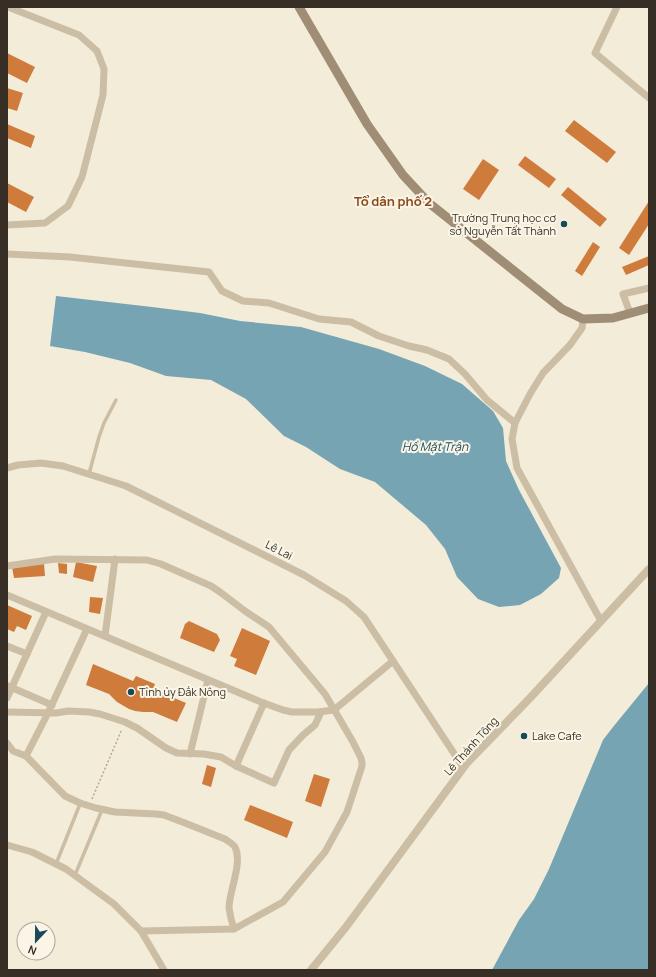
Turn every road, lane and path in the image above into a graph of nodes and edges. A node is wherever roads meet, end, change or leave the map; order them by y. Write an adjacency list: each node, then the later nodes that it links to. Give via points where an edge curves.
1 (8, 7): 5 (street, via 79,35 97,51 104,69 103,95 82,177 68,206 45,223)
2 (299, 7): 10 (main road, via 367,124 403,175 429,203 562,309)
3 (617, 7): 4 (street, via 595,53)
4 (649, 98)
5 (7, 225)
6 (7, 254): 12 (street, via 70,257 209,272 222,291 243,302 269,303 319,319 351,322 379,336 449,359 487,400)
7 (649, 288): 9 (street, via 624,294)
8 (649, 308): 9 (main road)
9 (630, 313): 10 (main road, via 613,318)
10 (583, 319): 12 (street, via 582,328 570,345 543,373)
11 (116, 400): 14 (lane, via 104,423)
12 (515, 423): 20 (street, via 512,439 517,468)
13 (7, 468): 14 (street, Lê Lai, via 41,463 63,466)
14 (88, 474): 25 (street, Lê Lai, via 126,486 304,574 346,601 364,617)
15 (115, 560): 16 (street, via 55,559); 22 (street); 31 (street, via 147,560 161,564 220,592 269,627 325,694)
16 (7, 566)
17 (649, 569): 20 (street, Lê Thánh Tông)
18 (7, 596): 19 (street)
19 (46, 612): 21 (street); 24 (street)
20 (601, 621): 40 (street, Lê Thánh Tông)
21 (87, 629): 22 (street); 30 (street)
22 (105, 636): 26 (street)
23 (7, 646): 24 (street)
24 (27, 654): 27 (street)
25 (393, 661): 31 (street); 40 (street, Lê Lai)
26 (208, 680): 29 (street); 37 (street)
27 (9, 687): 28 (street); 30 (street)
28 (7, 698)
29 (264, 703): 33 (street, via 292,712); 39 (street)
30 (52, 705): 34 (street)
31 (334, 710): 33 (street); 47 (street, via 362,762 347,812 325,852 283,902)
32 (7, 712): 34 (street)
33 (321, 712): 39 (street, via 315,725 289,750 274,783)
34 (48, 713): 35 (street, via 89,712); 38 (street)
35 (125, 722): 37 (street, via 166,748 177,753); 42 (path)
36 (7, 743): 38 (street, via 12,751)
37 (190, 754): 39 (street, via 221,757)
38 (26, 756): 41 (street, via 65,796)
39 (236, 766)
40 (463, 767): 50 (street, Lê Thánh Tông, via 346,928)
41 (80, 804): 42 (street); 45 (lane)
42 (89, 806): 43 (street)
43 (102, 809): 46 (lane); 47 (street, via 164,815 225,839 235,847 236,870 229,908)
44 (7, 844): 45 (street, via 32,852)
45 (56, 864): 46 (street)
46 (75, 875): 48 (street, via 114,904)
47 (234, 930): 48 (street)
48 (141, 931): 49 (street)
49 (164, 970)
50 (312, 970)

